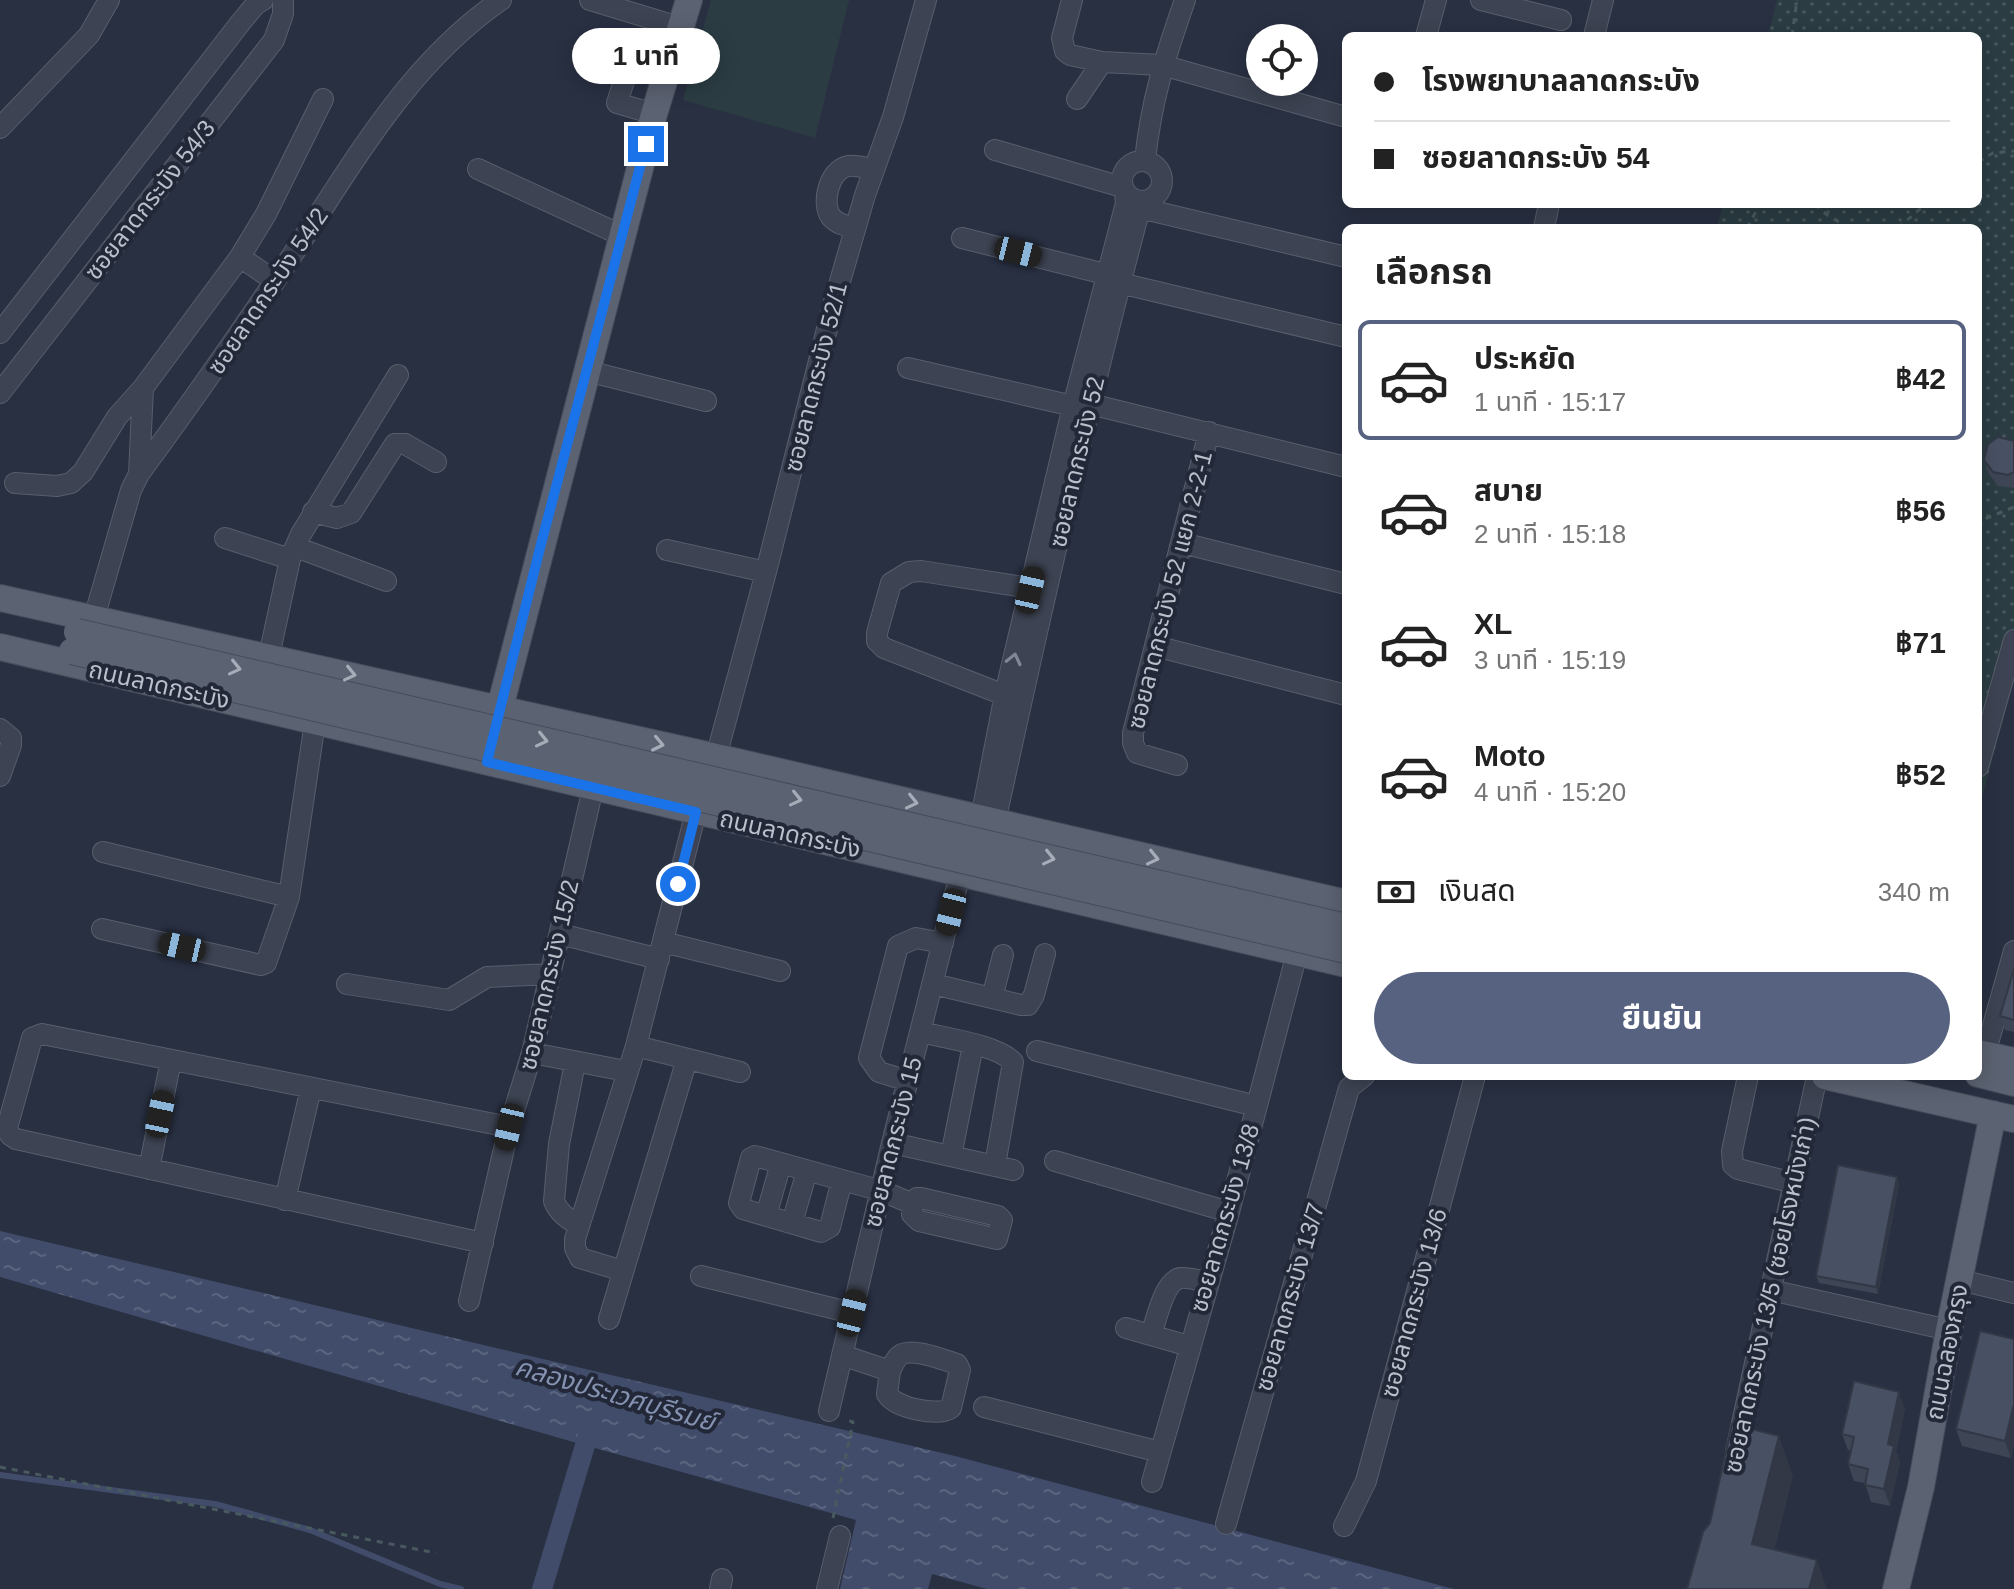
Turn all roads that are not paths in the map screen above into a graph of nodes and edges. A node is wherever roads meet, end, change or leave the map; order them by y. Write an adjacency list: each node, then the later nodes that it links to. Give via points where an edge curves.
1 (109, 0): 24 (street, via 89,35)
2 (263, 0): 37 (street, via 221,46)
3 (283, 0): 43 (street, ซอยลาดกระบัง 54/3, via 274,40)
4 (501, 0): 36 (street, ซอยลาดกระบัง 54/2, via 430,59 389,109)
5 (590, 0): 14 (street)
6 (689, 0): 14 (main road)
7 (926, 0): 28 (street, ซอยลาดกระบัง 52/1)
8 (1072, 0): 18 (street, via 1062,45 1070,55)
9 (1185, 0): 19 (street)
10 (1436, 0): 15 (street)
11 (1481, 0): 13 (street)
12 (1603, 0): 16 (street)
13 (1561, 20)
14 (682, 28): 22 (main road)
15 (1427, 32)
16 (1595, 32)
17 (636, 43): 22 (street, via 617,103)
18 (1102, 62): 19 (street); 21 (street)
19 (1162, 65): 23 (street); 26 (street)
20 (323, 99): 34 (street)
21 (1077, 99)
22 (654, 114): 31 (main road)
23 (1342, 116)
24 (0, 128)
25 (995, 150): 29 (street)
26 (1145, 161): 29 (street, ซอยลาดกระบัง 52, via 1124,171); 29 (street, ซอยลาดกระบัง 52, via 1159,171 1161,188 1156,196)
27 (478, 169): 31 (street)
28 (874, 169): 30 (street, ซอยลาดกระบัง 52/1); 30 (street, via 848,166 827,190 830,215)
29 (1134, 197): 33 (street); 35 (street, ซอยลาดกระบัง 52)
30 (855, 228): 56 (street, ซอยลาดกระบัง 52/1)
31 (623, 236): 40 (main road)
32 (962, 238): 35 (street)
33 (1342, 256)
34 (240, 257): 36 (street); 42 (street)
35 (1114, 280): 38 (street); 45 (street, ซอยลาดกระบัง 52)
36 (275, 281): 49 (street, ซอยลาดกระบัง 54/2)
37 (0, 333)
38 (1342, 336)
39 (908, 368): 45 (street)
40 (587, 371): 44 (street); 70 (main road)
41 (398, 375): 51 (street)
42 (143, 388): 49 (street); 50 (street, via 71,483)
43 (0, 393)
44 (706, 401)
45 (1082, 405): 46 (street); 59 (street, ซอยลาดกระบัง 52)
46 (1209, 432): 48 (street); 53 (street, ซอยลาดกระบัง 52 แยก 2-2-1)
47 (436, 462): 51 (street, via 405,444 395,444 351,513 337,518)
48 (1342, 466)
49 (139, 474): 62 (street, ซอยลาดกระบัง 54/2)
50 (15, 483)
51 (313, 512): 55 (street)
52 (225, 538): 55 (street)
53 (1182, 543): 58 (street); 65 (street, ซอยลาดกระบัง 52 แยก 2-2-1)
54 (667, 550): 56 (street)
55 (293, 553): 57 (street); 67 (street)
56 (766, 572): 74 (street, ซอยลาดกระบัง 52/1)
57 (386, 581)
58 (1342, 583)
59 (1037, 593): 69 (street, ซอยลาดกระบัง 52); 69 (street, via 909,572 891,583 877,633 884,648)
60 (0, 598): 62 (main road)
61 (0, 615): 85 (main road, one-way to 85, bridge)
62 (94, 618): 67 (main road)
63 (0, 635): 89 (main road, bridge)
64 (2014, 640): 73 (street)
65 (1155, 646): 68 (street); 76 (street, ซอยลาดกระบัง 52 แยก 2-2-1, via 1133,743 1137,753)
66 (0, 647): 71 (main road, ถนนลาดกระบัง)
67 (269, 656): 70 (main road, one-way to 70)
68 (1342, 694)
69 (1013, 698): 80 (street, ซอยลาดกระบัง 52)
70 (500, 709): 74 (main road, one-way to 74); 75 (main road)
71 (315, 722): 75 (main road, ถนนลาดกระบัง); 83 (street)
72 (0, 729): 77 (street, via 11,738)
73 (1982, 753)
74 (716, 757): 80 (main road, one-way to 80)
75 (487, 762): 78 (main road, ถนนลาดกระบัง)
76 (1177, 765)
77 (0, 776)
78 (593, 788): 79 (main road, ถนนลาดกระบัง); 87 (street, ซอยลาดกระบัง 15/2)
79 (696, 812): 82 (main road, ถนนลาดกระบัง); 90 (street)
80 (988, 820): 84 (main road, one-way to 84)
81 (103, 852): 83 (street)
82 (960, 874): 88 (street, ซอยลาดกระบัง 15); 92 (main road, ถนนลาดกระบัง)
83 (289, 897): 86 (street, via 269,958 261,965)
84 (1342, 902)
85 (1342, 926)
86 (102, 929)
87 (560, 934): 90 (street); 97 (street, ซอยลาดกระบัง 15/2)
88 (943, 943): 99 (street, ซอยลาดกระบัง 15); 121 (street, via 916,938 898,946 869,1058 881,1074)
89 (1342, 949)
90 (661, 950): 96 (street); 103 (street)
91 (2014, 951): 106 (street)
92 (1297, 953): 95 (main road, ถนนลาดกระบัง); 124 (street, ซอยลาดกระบัง 13/8)
93 (1045, 954): 100 (street, via 1028,1005)
94 (1003, 955): 100 (street)
95 (1342, 963)
96 (780, 971)
97 (550, 974): 98 (street, via 487,977 449,1000); 105 (street, ซอยลาดกระบัง 15/2)
98 (347, 984)
99 (933, 984): 100 (street); 101 (street, ซอยลาดกระบัง 15)
100 (992, 998)
101 (921, 1032): 102 (street); 121 (street, ซอยลาดกระบัง 15)
102 (973, 1045): 128 (street); 128 (street, via 1013,1062 1004,1167)
103 (636, 1046): 107 (street); 113 (street)
104 (1037, 1051): 124 (street)
105 (532, 1053): 112 (street); 126 (street, ซอยลาดกระบัง 15/2)
106 (1982, 1054)
107 (687, 1059): 114 (street); 143 (street)
108 (171, 1060): 123 (street); 131 (street); 131 (street, via 36,1034 7,1128 16,1139)
109 (1982, 1060): 111 (main road)
110 (1982, 1061): 122 (main road)
111 (2014, 1061)
112 (575, 1063): 113 (street); 141 (street, via 554,1201)
113 (626, 1071): 141 (street)
114 (740, 1072)
115 (1359, 1080): 163 (street, ซอยลาดกระบัง 13/7, via 1349,1088)
116 (1474, 1080): 164 (street, ซอยลาดกระบัง 13/6, via 1366,1481)
117 (1747, 1080): 134 (street, via 1733,1165)
118 (1816, 1080): 134 (street, ซอยลาดกระบัง 13/5 (ซอยโรงหนังเก่า))
119 (1845, 1080): 125 (main road)
120 (1896, 1080): 125 (main road)
121 (908, 1081): 127 (street, ซอยลาดกระบัง 15)
122 (2014, 1083)
123 (311, 1088): 126 (street); 136 (street)
124 (1256, 1106): 138 (street, ซอยลาดกระบัง 13/8)
125 (2007, 1113): 145 (main road, ถนนฉลองกรุง)
126 (509, 1127): 142 (street, ซอยลาดกระบัง 15/2)
127 (892, 1143): 128 (street); 135 (street, ซอยลาดกระบัง 15)
128 (951, 1156)
129 (1055, 1161): 138 (street)
130 (781, 1163): 132 (street); 139 (street); 139 (street, via 751,1158 739,1203)
131 (149, 1169): 136 (street)
132 (807, 1171): 133 (street); 140 (street)
133 (842, 1180): 135 (street); 140 (street, via 830,1227 821,1232)
134 (1794, 1183): 147 (street, ซอยลาดกระบัง 13/5 (ซอยโรงหนังเก่า))
135 (882, 1191): 137 (street); 150 (street, ซอยลาดกระบัง 15)
136 (285, 1200): 142 (street)
137 (913, 1204)
138 (1229, 1212): 146 (street, ซอยลาดกระบัง 13/8)
139 (766, 1216): 140 (street)
140 (792, 1223)
141 (579, 1226): 143 (street, via 576,1254)
142 (483, 1243): 149 (street, ซอยลาดกระบัง 15/2)
143 (623, 1271): 151 (street)
144 (701, 1276): 150 (street)
145 (1960, 1280): 148 (street); 153 (main road, ถนนฉลองกรุง)
146 (1207, 1282): 154 (street, via 1174,1281); 155 (street, ซอยลาดกระบัง 13/8)
147 (1770, 1290): 153 (street); 161 (street, ซอยลาดกระบัง 13/5 (ซอยโรงหนังเก่า))
148 (2014, 1293)
149 (469, 1301)
150 (852, 1313): 156 (street, ซอยลาดกระบัง 15)
151 (609, 1319)
152 (1126, 1328): 154 (street)
153 (1949, 1330): 167 (main road, ถนนฉลองกรุง, via 1921,1487)
154 (1151, 1335): 155 (street)
155 (1189, 1346): 160 (street, ซอยลาดกระบัง 13/8)
156 (842, 1355): 157 (street); 159 (street, ซอยลาดกระบัง 15)
157 (890, 1371)
158 (984, 1407): 160 (street)
159 (829, 1411)
160 (1160, 1452): 162 (street, ซอยลาดกระบัง 13/8)
161 (1731, 1473)
162 (1152, 1482)
163 (1226, 1524)
164 (1344, 1526)
165 (840, 1536): 166 (street)
166 (827, 1589)
167 (1896, 1589)

